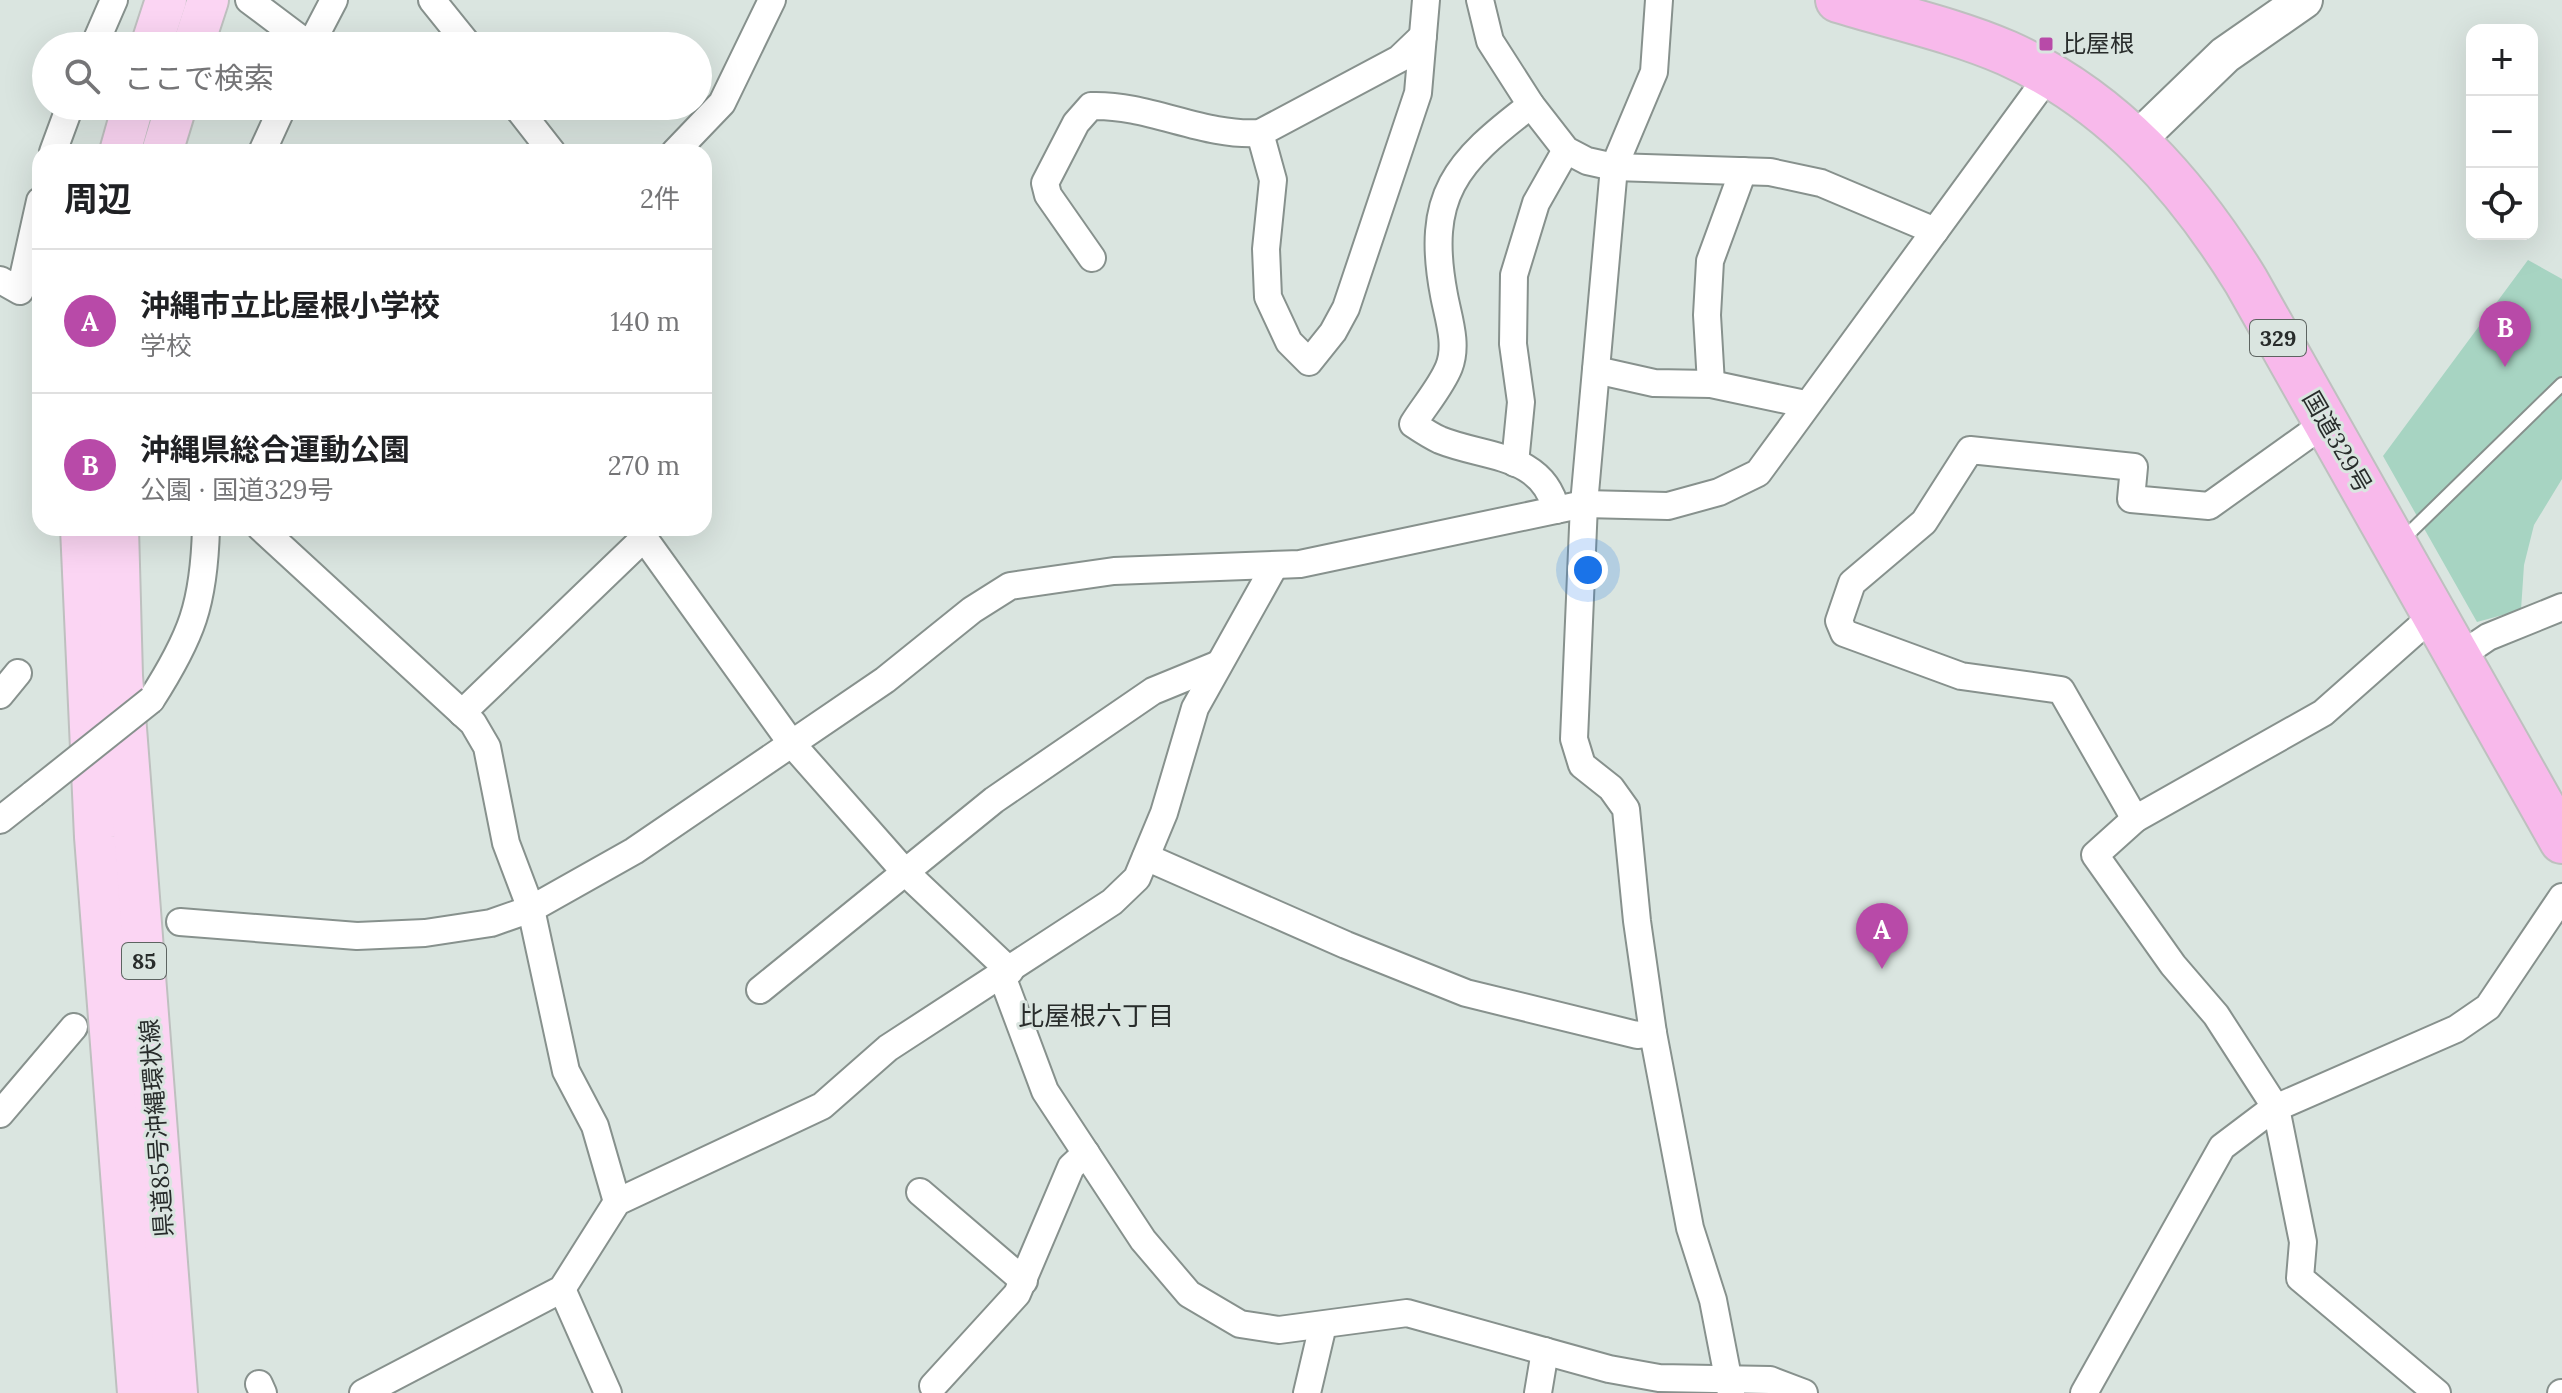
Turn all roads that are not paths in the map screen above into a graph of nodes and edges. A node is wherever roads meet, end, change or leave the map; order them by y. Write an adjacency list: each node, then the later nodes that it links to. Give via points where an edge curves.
1 (114, 0): 13 (street)
2 (166, 0): 14 (main road)
3 (208, 0): 15 (main road)
4 (249, 0): 16 (street)
5 (334, 0): 17 (street)
6 (432, 0): 18 (street)
7 (772, 0): 22 (street)
8 (1426, 0): 19 (street)
9 (1480, 0): 21 (street, via 1490,41)
10 (1659, 0): 38 (street, via 1654,72)
11 (1838, 0): 20 (highway, 国道329号 / 329, via 2005,52)
12 (2304, 0): 30 (street, via 2225,55)
13 (100, 32)
14 (156, 32)
15 (198, 32)
16 (291, 32)
17 (317, 32)
18 (458, 32)
19 (1423, 36): 29 (street, via 1399,59); 29 (street, via 1418,93 1346,308 1309,362 1289,342 1268,297 1266,249 1273,180)
20 (2049, 75): 30 (highway, 国道329号 / 329); 40 (street)
21 (1531, 105): 37 (street); 49 (street, via 1480,144 1459,169 1440,215 1437,249 1453,336 1449,366 1413,424 1441,440)
22 (712, 113)
23 (65, 120): 31 (street)
24 (129, 120): 32 (main road)
25 (172, 120): 33 (main road)
26 (277, 120): 34 (street)
27 (527, 120): 35 (street)
28 (706, 120): 36 (street)
29 (1260, 133): 42 (street, via 1239,135 1169,117 1091,106 1076,123 1045,183)
30 (2137, 140): 48 (highway, 国道329号 / 329, via 2222,243)
31 (56, 144)
32 (122, 144)
33 (164, 144)
34 (266, 144)
35 (546, 144)
36 (683, 144)
37 (1566, 150): 38 (street); 49 (street, via 1536,203 1514,275 1513,344 1521,402)
38 (1614, 167): 39 (street); 44 (street)
39 (1743, 171): 40 (street, via 1821,183); 45 (street, via 1710,261)
40 (1935, 231): 47 (street)
41 (32, 237): 43 (street, via 20,291)
42 (1092, 258)
43 (0, 280)
44 (1596, 370): 45 (street, via 1654,383); 50 (street)
45 (1711, 384): 47 (street)
46 (2562, 384): 56 (lane)
47 (1805, 404): 50 (street, via 1758,473 1719,492 1668,506)
48 (2325, 423): 56 (highway, 国道329号 / 329); 66 (street, via 2209,506 2131,499 2134,467 1970,450 1924,522 1852,583 1839,621 1844,633 1961,676 2061,690)
49 (1515, 463): 51 (street, via 1551,489)
50 (1584, 504): 51 (street); 77 (street, via 1574,739 1582,765 1611,788 1626,809)
51 (1556, 510): 57 (street)
52 (81, 536): 89 (main road, 県道85号沖縄環状線 / 85, via 95,837)
53 (118, 536): 90 (main road, 県道85号沖縄環状線 / 85, via 124,706)
54 (206, 536): 67 (street, bridge, via 196,620 151,700)
55 (270, 536): 64 (street)
56 (2396, 545): 59 (highway, 国道329号 / 329)
57 (1275, 565): 61 (street); 65 (street, via 1114,571 1010,586)
58 (2562, 607): 60 (street, via 2488,637)
59 (2436, 613): 60 (highway, 国道329号 / 329); 66 (street, via 2323,713)
60 (2460, 656): 68 (highway, 国道329号 / 329)
61 (1219, 664): 69 (street, via 1195,708); 70 (street, via 1153,691 994,800)
62 (18, 673): 63 (street)
63 (0, 695)
64 (462, 713): 65 (street, via 644,538); 72 (street, via 487,747 506,843)
65 (792, 744): 70 (street); 72 (street, via 634,851)
66 (2135, 819): 78 (street, via 2095,855 2173,965 2216,1015)
67 (0, 820)
68 (2562, 841)
69 (1146, 857): 74 (street, via 1137,878 1112,902); 77 (street, via 1466,993 1637,1035)
70 (905, 872): 74 (street); 75 (street)
71 (2562, 897): 78 (street, via 2488,1007 2456,1029)
72 (531, 909): 73 (street, via 491,923 357,936); 82 (street, via 566,1071 595,1126)
73 (180, 922)
74 (1006, 973): 80 (street, via 1045,1091); 82 (street, via 888,1048 822,1106)
75 (760, 990)
76 (74, 1027): 79 (street)
77 (1653, 1033): 88 (street, via 1690,1228 1713,1300)
78 (2276, 1108): 96 (street, via 2222,1147); 97 (street, via 2303,1242 2300,1278)
79 (0, 1114)
80 (1086, 1153): 83 (street, via 1071,1167); 85 (street, via 1143,1240 1189,1294 1240,1324 1279,1330)
81 (920, 1192): 83 (street)
82 (617, 1202): 84 (street)
83 (1024, 1281): 87 (street)
84 (562, 1289): 91 (street); 92 (street)
85 (1323, 1325): 86 (street, via 1407,1313); 93 (street)
86 (1545, 1351): 88 (street, via 1609,1369); 94 (street)
87 (933, 1386)
88 (1729, 1386): 95 (street, via 1770,1380)
89 (138, 1393)
90 (177, 1393)
91 (363, 1393)
92 (608, 1393)
93 (1307, 1393)
94 (1538, 1393)
95 (1804, 1393)
96 (2084, 1393)
97 (2437, 1393)

